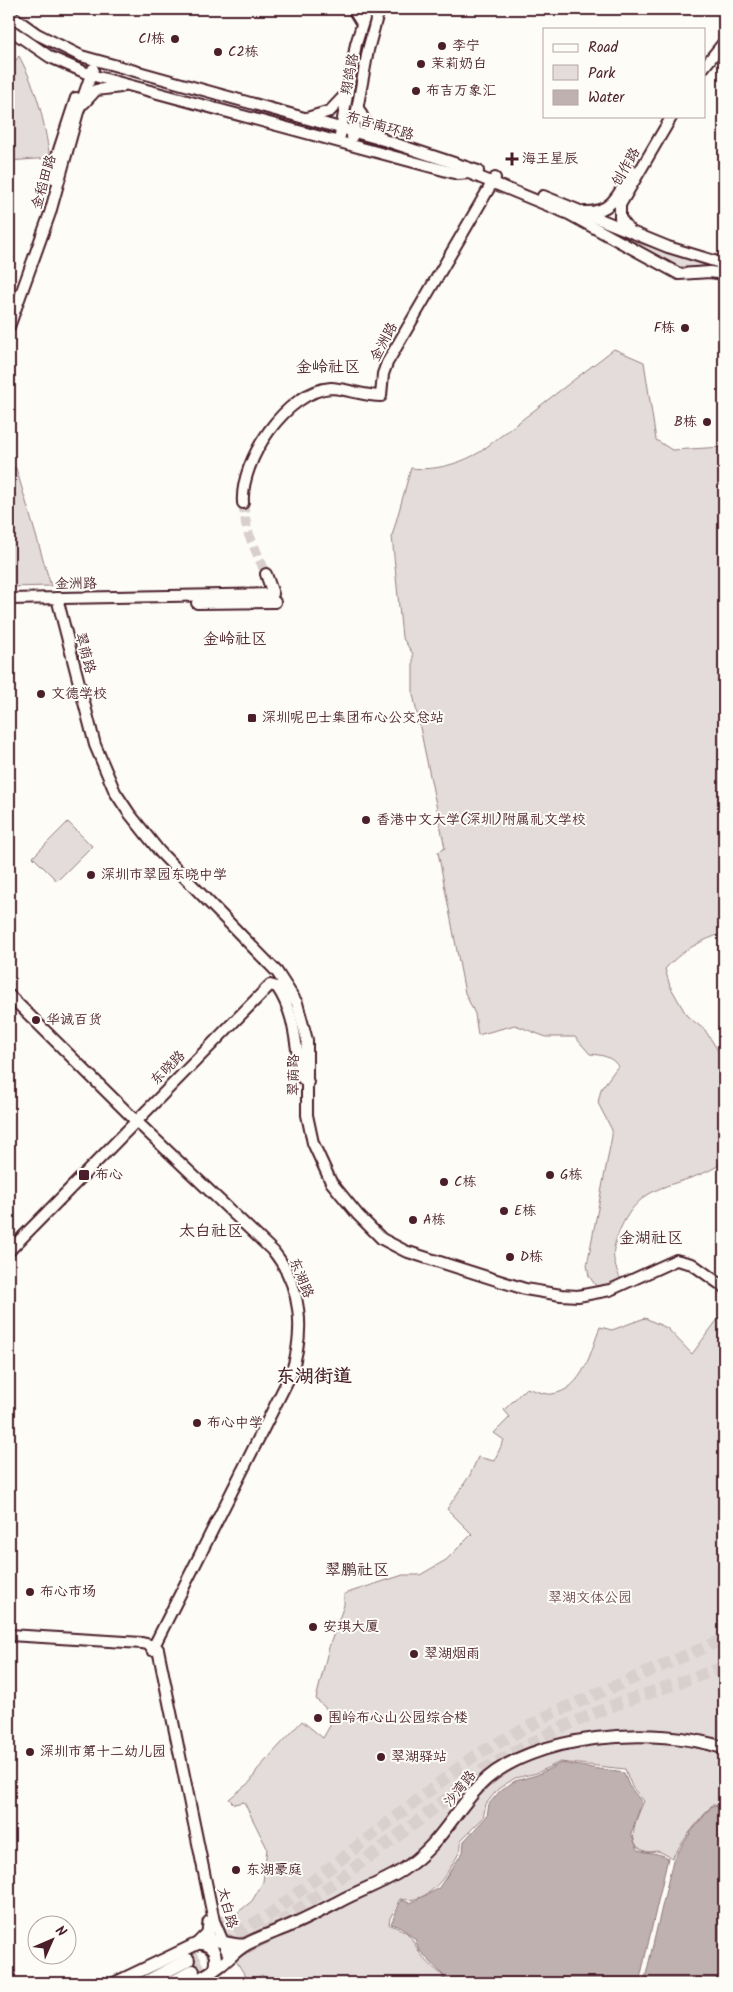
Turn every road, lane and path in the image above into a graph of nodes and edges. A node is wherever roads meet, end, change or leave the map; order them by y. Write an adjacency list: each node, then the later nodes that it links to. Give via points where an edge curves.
1 (353, 9): 5 (street)
2 (367, 9): 5 (street, 翔鸽路)
3 (379, 9): 15 (street, 翔鸽路)
4 (9, 14): 10 (street, 布吉南环路, via 25,27 70,51)
5 (361, 22): 14 (street, 翔鸽路)
6 (9, 29): 12 (street, via 50,57)
7 (724, 33): 9 (street)
8 (724, 42): 11 (street)
9 (706, 55)
10 (96, 60): 12 (street, 金稻田路); 19 (street, 布吉南环路)
11 (706, 64)
12 (88, 73): 13 (street, 布吉南环路); 16 (street, 金稻田路); 30 (street, 金稻田路, via 57,156 47,201)
13 (128, 86): 16 (street, via 96,90); 23 (street, 布吉南环路)
14 (348, 91): 19 (street, via 330,111); 20 (street, 翔鸽路)
15 (358, 107): 21 (street, 翔鸽路); 22 (street, via 368,127)
16 (78, 112): 31 (street, 金稻田路, via 51,209)
17 (664, 118): 26 (street, 创作路, via 611,204 603,210)
18 (671, 118): 27 (street, 创作路, via 620,205 620,218)
19 (302, 119): 20 (street, 布吉南环路)
20 (341, 129): 21 (street, 布吉南环路); 23 (street, 翔鸽路)
21 (353, 132): 22 (street, 布吉南环路); 24 (street, 翔鸽路)
22 (387, 141): 25 (street, 布吉南环路)
23 (339, 142): 24 (street, 布吉南环路)
24 (351, 145): 25 (street, 布吉南环路, via 458,174 469,173)
25 (494, 180): 26 (street, 布吉南环路); 29 (street, 布吉南环路, via 569,214 679,274); 32 (street, 金洲路, via 387,364 381,396 332,388 313,394 288,410 268,430 248,470 242,491)
26 (584, 212): 27 (street, 布吉南环路)
27 (630, 232): 28 (street, 布吉南环路)
28 (724, 264)
29 (724, 274)
30 (9, 309)
31 (9, 327)
32 (243, 503)
33 (266, 574): 35 (street, 金洲路, via 274,598)
34 (9, 599): 35 (street, 金洲路)
35 (58, 601): 36 (street, 金洲路); 38 (street, 翠荫路, via 96,745 115,792 160,852 287,986 297,1003 304,1028)
36 (9, 605)
37 (9, 995): 39 (street, 东湖路)
38 (308, 1082): 39 (street, 东晓路, via 303,1080 295,1029 288,1008 276,986 270,985); 41 (street, 翠荫路, via 307,1115 313,1143 325,1170 353,1210 392,1246 486,1278 561,1295 578,1296 610,1290 676,1260 692,1264)
39 (135, 1120): 40 (street, 东晓路); 44 (street, 东湖路, via 274,1252 294,1290 300,1323 291,1374)
40 (9, 1251)
41 (724, 1287)
42 (9, 1635): 44 (street)
43 (9, 1641): 44 (street)
44 (153, 1648): 46 (street, 太白路, via 158,1649 161,1662)
45 (724, 1748): 50 (main road, 沙湾路, via 642,1735 611,1737 530,1754 499,1770 479,1786 443,1834 401,1870)
46 (202, 1877): 47 (street, 太白路); 48 (street, 太白路)
47 (209, 1922): 48 (street, 太白路); 49 (main road, via 208,1933)
48 (219, 1942): 49 (main road, 沙湾路); 50 (main road, 沙湾路, via 235,1946); 51 (street, 太白路)
49 (197, 1943): 52 (main road, via 209,1945 215,1951); 54 (main road, 沙湾路)
50 (246, 1944): 51 (main road, 沙湾路)
51 (229, 1956): 52 (main road, 沙湾路)
52 (214, 1970): 53 (main road, 沙湾路)
53 (191, 1972): 55 (highway); 56 (highway)
54 (115, 1983)
55 (144, 1983)
56 (171, 1983)

